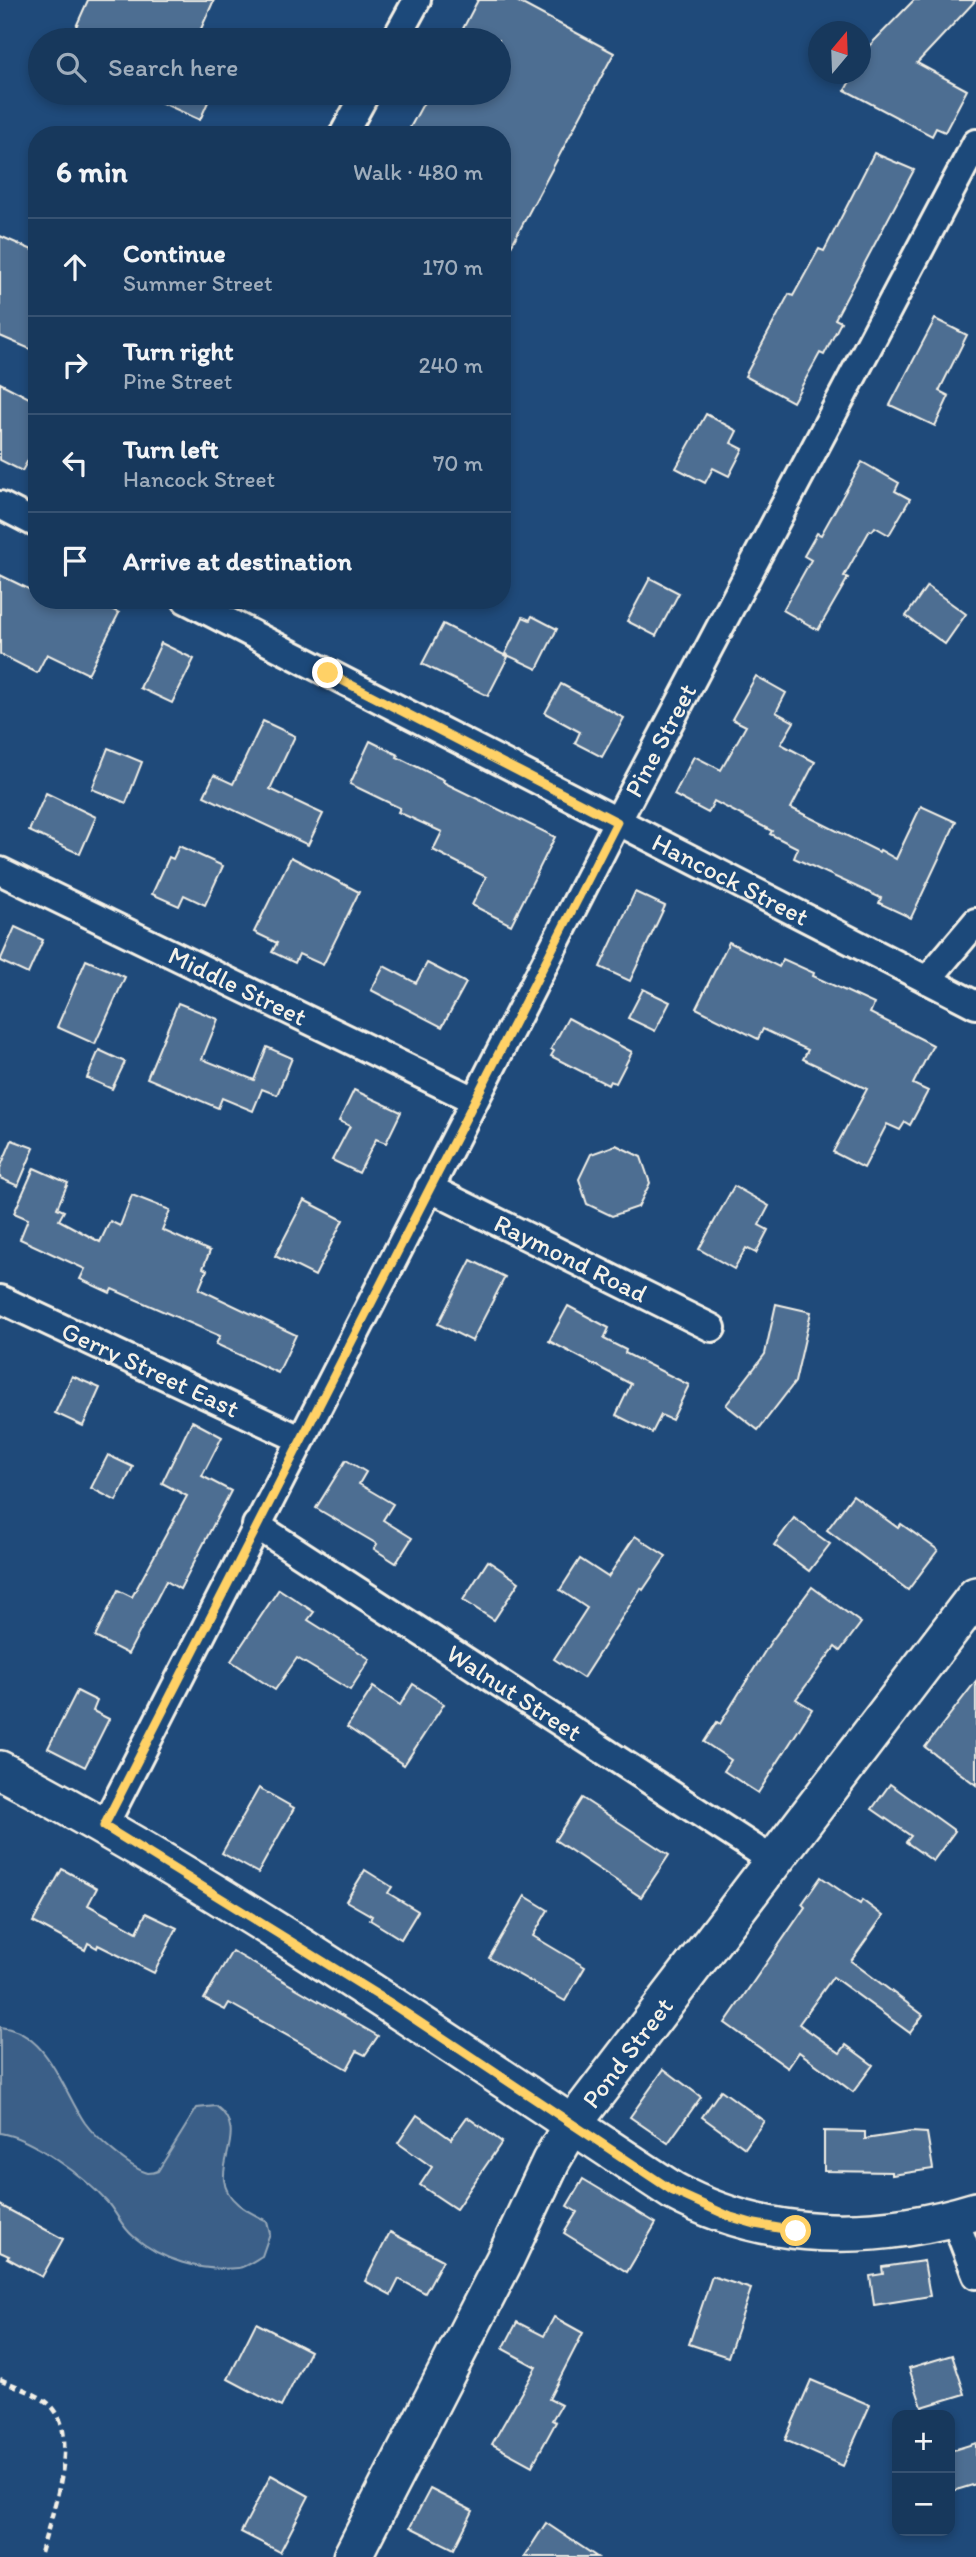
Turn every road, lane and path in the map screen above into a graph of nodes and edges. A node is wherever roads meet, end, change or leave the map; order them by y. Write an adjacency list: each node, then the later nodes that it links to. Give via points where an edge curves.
1 (417, 0): 2 (street)
2 (402, 28)
3 (360, 105): 4 (street)
4 (349, 126)
5 (976, 143): 9 (street, Pine Street)
6 (0, 505): 7 (street)
7 (28, 519)
8 (203, 609): 9 (street, Hancock Street)
9 (617, 822): 12 (street, Hancock Street); 14 (street, Pine Street)
10 (0, 871): 14 (street, Middle Street)
11 (976, 922): 12 (street)
12 (927, 980): 13 (street, Hancock Street)
13 (976, 1005)
14 (474, 1100): 15 (street, Pine Street)
15 (429, 1188): 17 (street, Raymond Road); 18 (street, Pine Street)
16 (0, 1299): 18 (street, Gerry Street East)
17 (712, 1328)
18 (300, 1439): 19 (street, Pine Street)
19 (256, 1525): 22 (street, Pine Street); 23 (street, Walnut Street)
20 (976, 1596): 23 (street, Pond Street)
21 (0, 1770): 22 (street)
22 (104, 1826): 24 (street, via 392,2004)
23 (774, 1861): 24 (street, Pond Street)
24 (572, 2125): 25 (street, via 673,2191 755,2224 819,2233 873,2231); 29 (street, Pond Street)
25 (965, 2215): 26 (street)
26 (976, 2275)
27 (0, 2379): 28 (path, via 53,2408 61,2425 62,2479)
28 (40, 2557)
29 (352, 2557)

